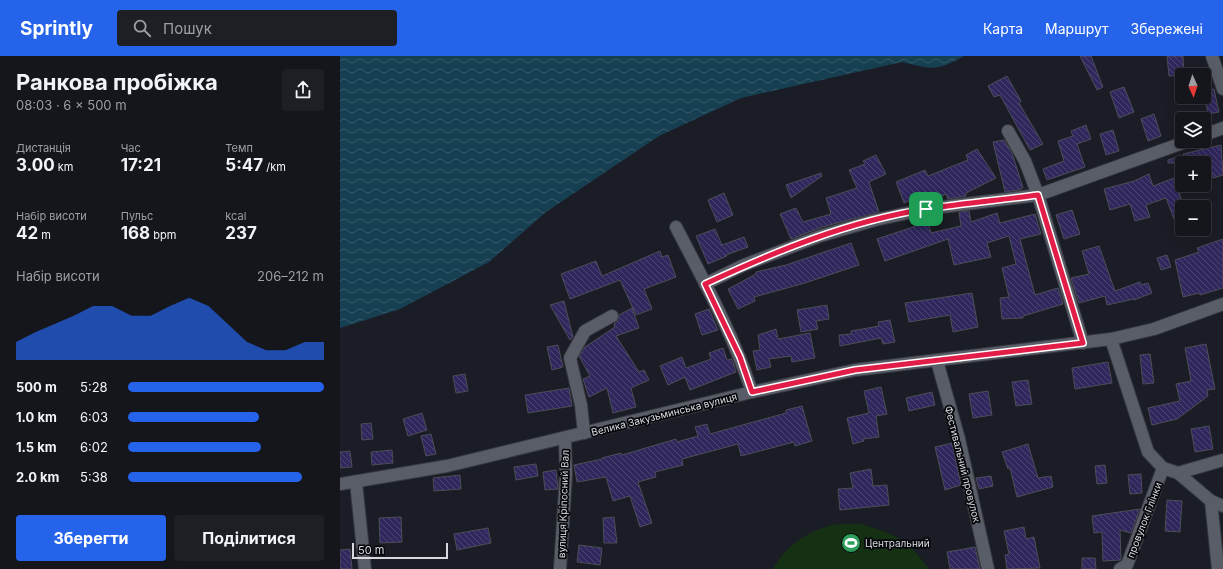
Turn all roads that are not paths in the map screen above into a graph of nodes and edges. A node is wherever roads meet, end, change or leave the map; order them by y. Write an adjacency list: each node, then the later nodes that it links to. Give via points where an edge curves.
1 (1212, 56): 2 (street)
2 (1223, 89)
3 (1223, 128): 5 (street)
4 (1008, 131): 7 (street, via 1026,161)
5 (1211, 132)
6 (1175, 146): 7 (street)
7 (1038, 195): 9 (street, via 926,209 875,220 820,236); 13 (street)
8 (676, 227): 9 (street)
9 (705, 284): 15 (street, via 740,357)
10 (1223, 304): 12 (street, Велика Закузьминська вулиця, via 1154,329)
11 (612, 316): 16 (street, via 585,331 570,358 581,405)
12 (1111, 339): 13 (street, Велика Закузьминська вулиця); 19 (street, via 1148,452)
13 (1083, 343): 14 (street, Велика Закузьминська вулиця)
14 (936, 361): 15 (street, Велика Закузьминська вулиця, via 855,370); 27 (street, Фестивальний провулок, via 959,439)
15 (752, 392): 16 (street, Велика Закузьминська вулиця)
16 (584, 433): 17 (street, Велика Закузьминська вулиця)
17 (564, 439): 21 (street, Велика Закузьминська вулиця, via 448,466); 26 (street, вулиця Кріпосний Вал, via 566,470)
18 (1223, 460): 20 (street)
19 (1164, 468): 20 (street); 28 (street, провулок Глінки, via 1127,565)
20 (1178, 473): 23 (street)
21 (356, 482): 22 (street, Велика Закузьминська вулиця); 25 (street)
22 (340, 484)
23 (1211, 501): 24 (street); 29 (street)
24 (1223, 506)
25 (365, 569)
26 (560, 569)
27 (988, 569)
28 (1120, 569)
29 (1218, 569)

